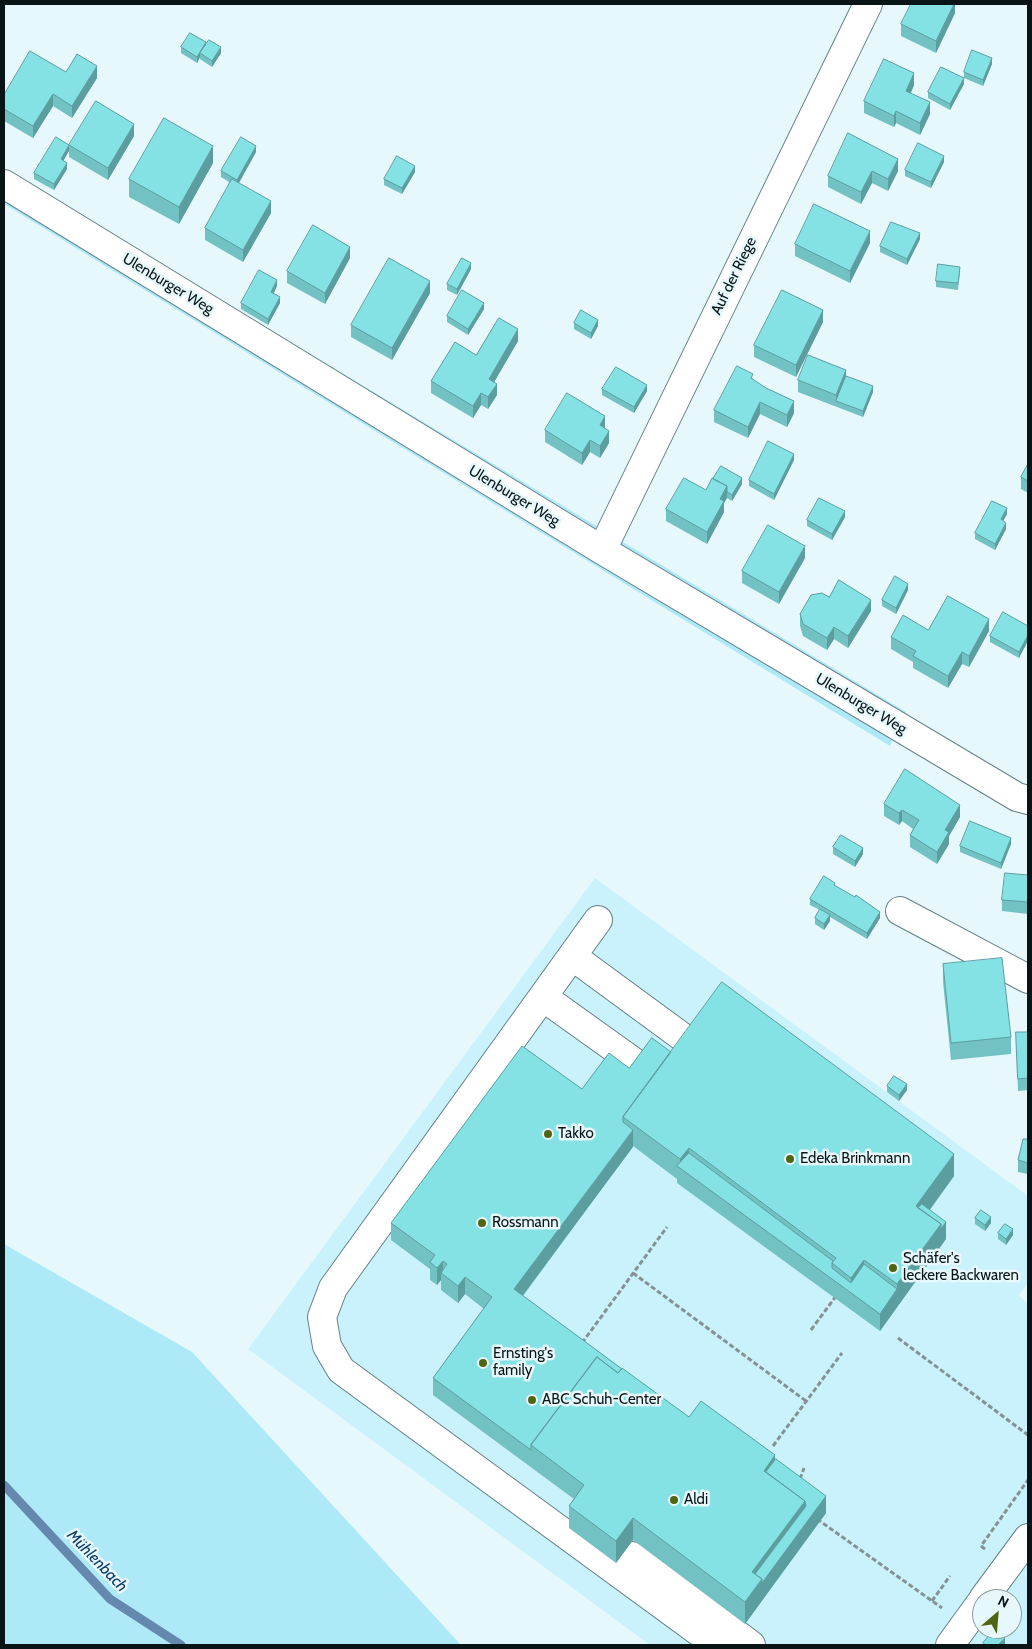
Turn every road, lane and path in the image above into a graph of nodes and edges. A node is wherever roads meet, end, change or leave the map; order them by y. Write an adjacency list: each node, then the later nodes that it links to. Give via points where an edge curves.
1 (868, 4): 3 (street, Auf der Riege)
2 (4, 184): 3 (street, Ulenburger Weg)
3 (602, 550): 4 (street, Ulenburger Weg, via 1017,797)
4 (1028, 800)
5 (900, 911): 8 (street)
6 (598, 920): 7 (street)
7 (572, 956): 9 (street); 10 (street)
8 (1028, 979)
9 (543, 997): 11 (street); 32 (street, via 333,1288 322,1317 327,1346 341,1370)
10 (681, 1036)
11 (638, 1065)
12 (667, 1227): 13 (path)
13 (633, 1273): 17 (path); 19 (path)
14 (840, 1291): 15 (path)
15 (811, 1330)
16 (898, 1338): 20 (path)
17 (580, 1345)
18 (842, 1353): 19 (path)
19 (806, 1401): 21 (path)
20 (1028, 1436)
21 (773, 1446)
22 (804, 1468): 23 (path)
23 (798, 1484)
24 (815, 1518): 29 (path)
25 (1028, 1538): 28 (street)
26 (632, 1556): 33 (street)
27 (950, 1576): 29 (path)
28 (991, 1589)
29 (932, 1601): 31 (path)
30 (972, 1615): 31 (street)
31 (957, 1635)
32 (717, 1645)
33 (751, 1645)

